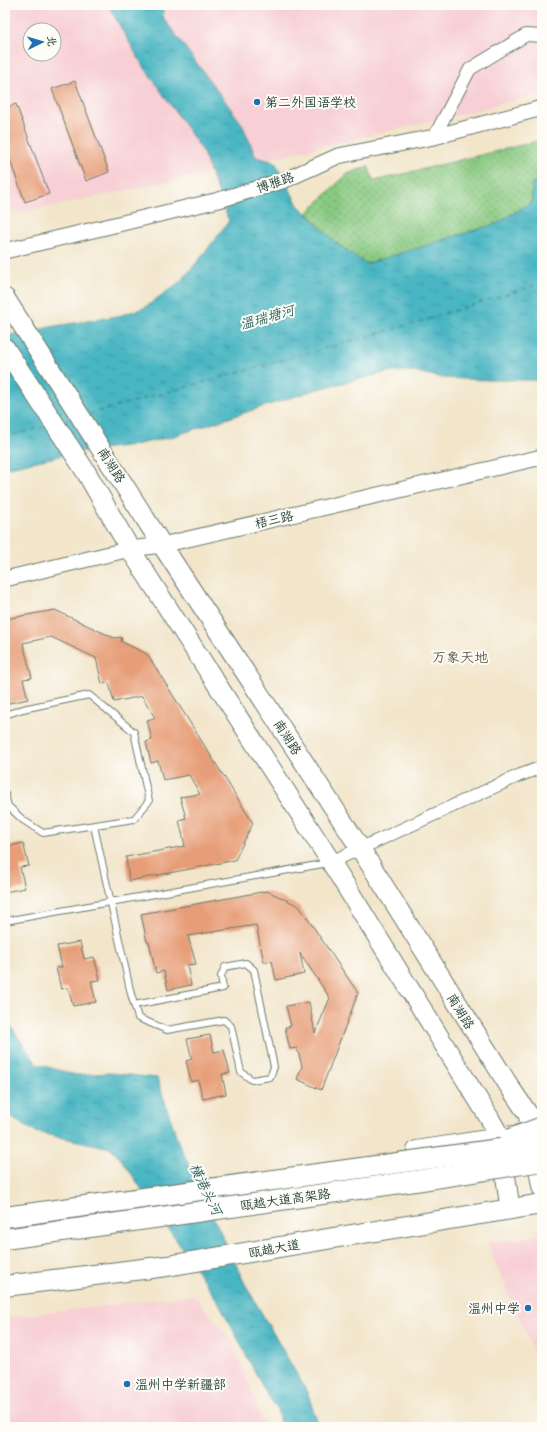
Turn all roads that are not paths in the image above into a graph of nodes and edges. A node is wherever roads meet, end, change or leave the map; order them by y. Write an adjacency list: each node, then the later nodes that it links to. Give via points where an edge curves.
1 (542, 36): 3 (street, via 526,35 470,69)
2 (542, 108): 3 (street, 博雅路)
3 (434, 137): 4 (street, 博雅路, via 338,156 285,180 219,200)
4 (5, 252)
5 (6, 300): 8 (main road, 南湖路)
6 (5, 348): 9 (main road, 南湖路, via 86,472)
7 (542, 457): 8 (street, 梧三路)
8 (162, 545): 9 (street, 梧三路); 15 (main road, 南湖路)
9 (130, 549): 10 (street, 梧三路); 16 (main road, 南湖路)
10 (5, 578)
11 (5, 715): 14 (lane, via 89,695 134,732 149,801 134,819)
12 (542, 767): 15 (street)
13 (5, 794): 14 (lane, via 8,806 43,833)
14 (94, 826): 17 (lane)
15 (360, 848): 16 (street); 20 (main road, 南湖路)
16 (332, 862): 17 (lane); 21 (main road, 南湖路)
17 (110, 902): 18 (lane); 19 (lane)
18 (5, 921)
19 (134, 1005): 19 (lane, via 138,1018 167,1030 224,1020 231,1026 241,1072 252,1080 270,1077 274,1067 254,970 246,963 225,967 221,976 223,988)
20 (539, 1134): 21 (highway); 23 (main road, 南湖路); 27 (highway, 瓯越大道高架路, bridge, via 468,1153)
21 (500, 1138): 25 (main road, 南湖路); 26 (highway)
22 (542, 1161): 28 (highway, 瓯越大道高架路, bridge)
23 (542, 1188)
24 (542, 1204): 25 (highway, 瓯越大道)
25 (510, 1208): 29 (highway, 瓯越大道, via 235,1256)
26 (5, 1214)
27 (5, 1217)
28 (5, 1239)
29 (5, 1286)

